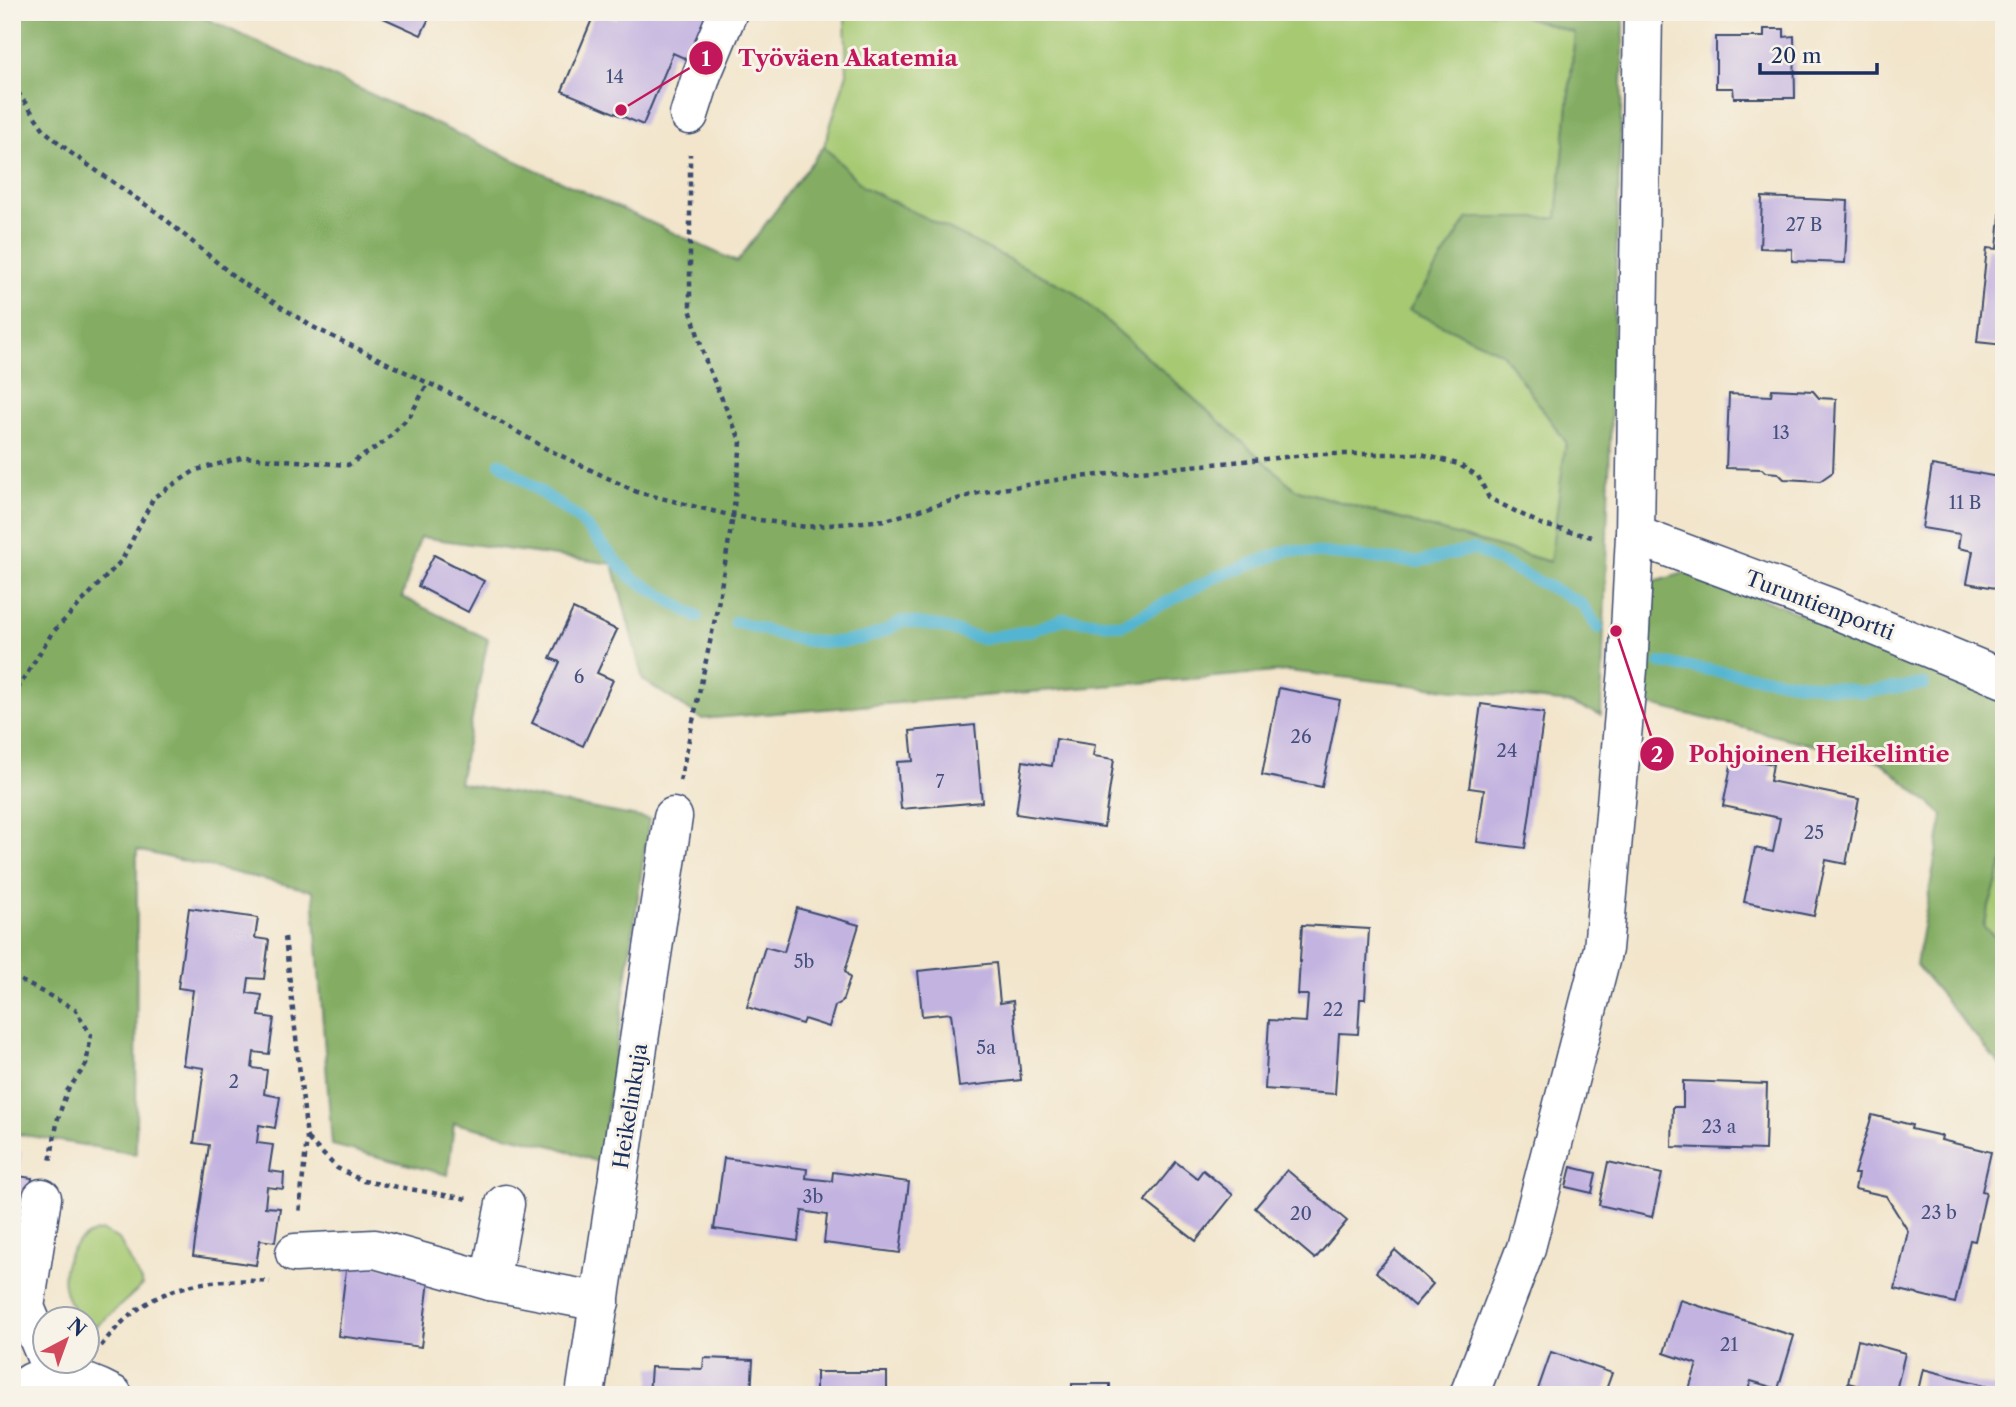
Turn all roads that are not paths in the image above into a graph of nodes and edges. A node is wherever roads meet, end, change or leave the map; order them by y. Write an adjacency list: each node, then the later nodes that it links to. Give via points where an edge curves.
1 (728, 12): 3 (street)
2 (1643, 12): 4 (street)
3 (689, 115)
4 (1635, 535): 5 (street, Turuntienportti, via 1825,605); 18 (street, via 1628,669 1602,949 1526,1248)
5 (2004, 679)
6 (673, 817): 11 (street, Heikelinkuja)
7 (42, 1198): 12 (street, via 25,1307)
8 (505, 1205): 10 (street)
9 (295, 1253): 10 (street, via 375,1249)
10 (489, 1281): 11 (street)
11 (600, 1303): 17 (street, Heikelinkuja)
12 (32, 1321)
13 (43, 1376): 15 (street)
14 (72, 1376): 16 (street)
15 (18, 1395)
16 (113, 1395)
17 (585, 1395)
18 (1469, 1395)

